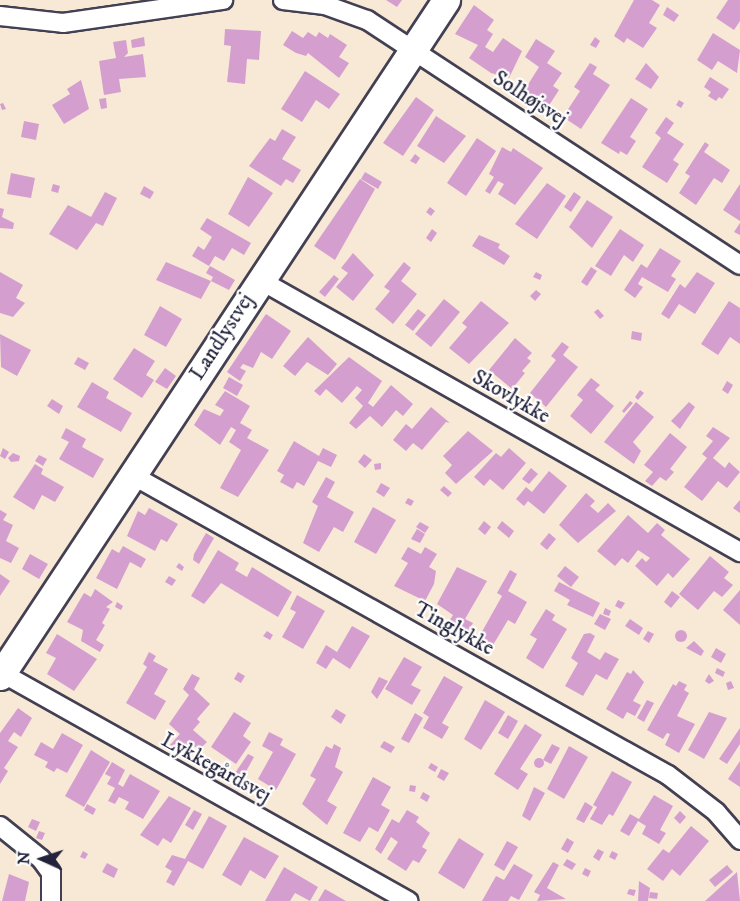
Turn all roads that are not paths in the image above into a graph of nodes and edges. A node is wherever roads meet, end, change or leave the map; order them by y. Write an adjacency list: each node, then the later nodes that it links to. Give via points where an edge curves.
1 (223, 0): 4 (street, via 63,23)
2 (283, 0): 5 (street, Solhøjsvej, via 324,5 367,20)
3 (446, 0): 5 (street, Landlystvej)
4 (0, 16)
5 (414, 49): 6 (street, Solhøjsvej); 7 (street, Landlystvej)
6 (740, 265)
7 (260, 280): 8 (street, Landlystvej); 9 (street, Skovlykke)
8 (132, 475): 10 (street, Landlystvej); 12 (street, Tinglykke, via 668,775 709,805)
9 (740, 552)
10 (1, 674): 14 (street, Lykkegårdsvej)
11 (0, 826): 13 (street, via 40,858 51,873)
12 (740, 840)
13 (51, 901)
14 (408, 901)

